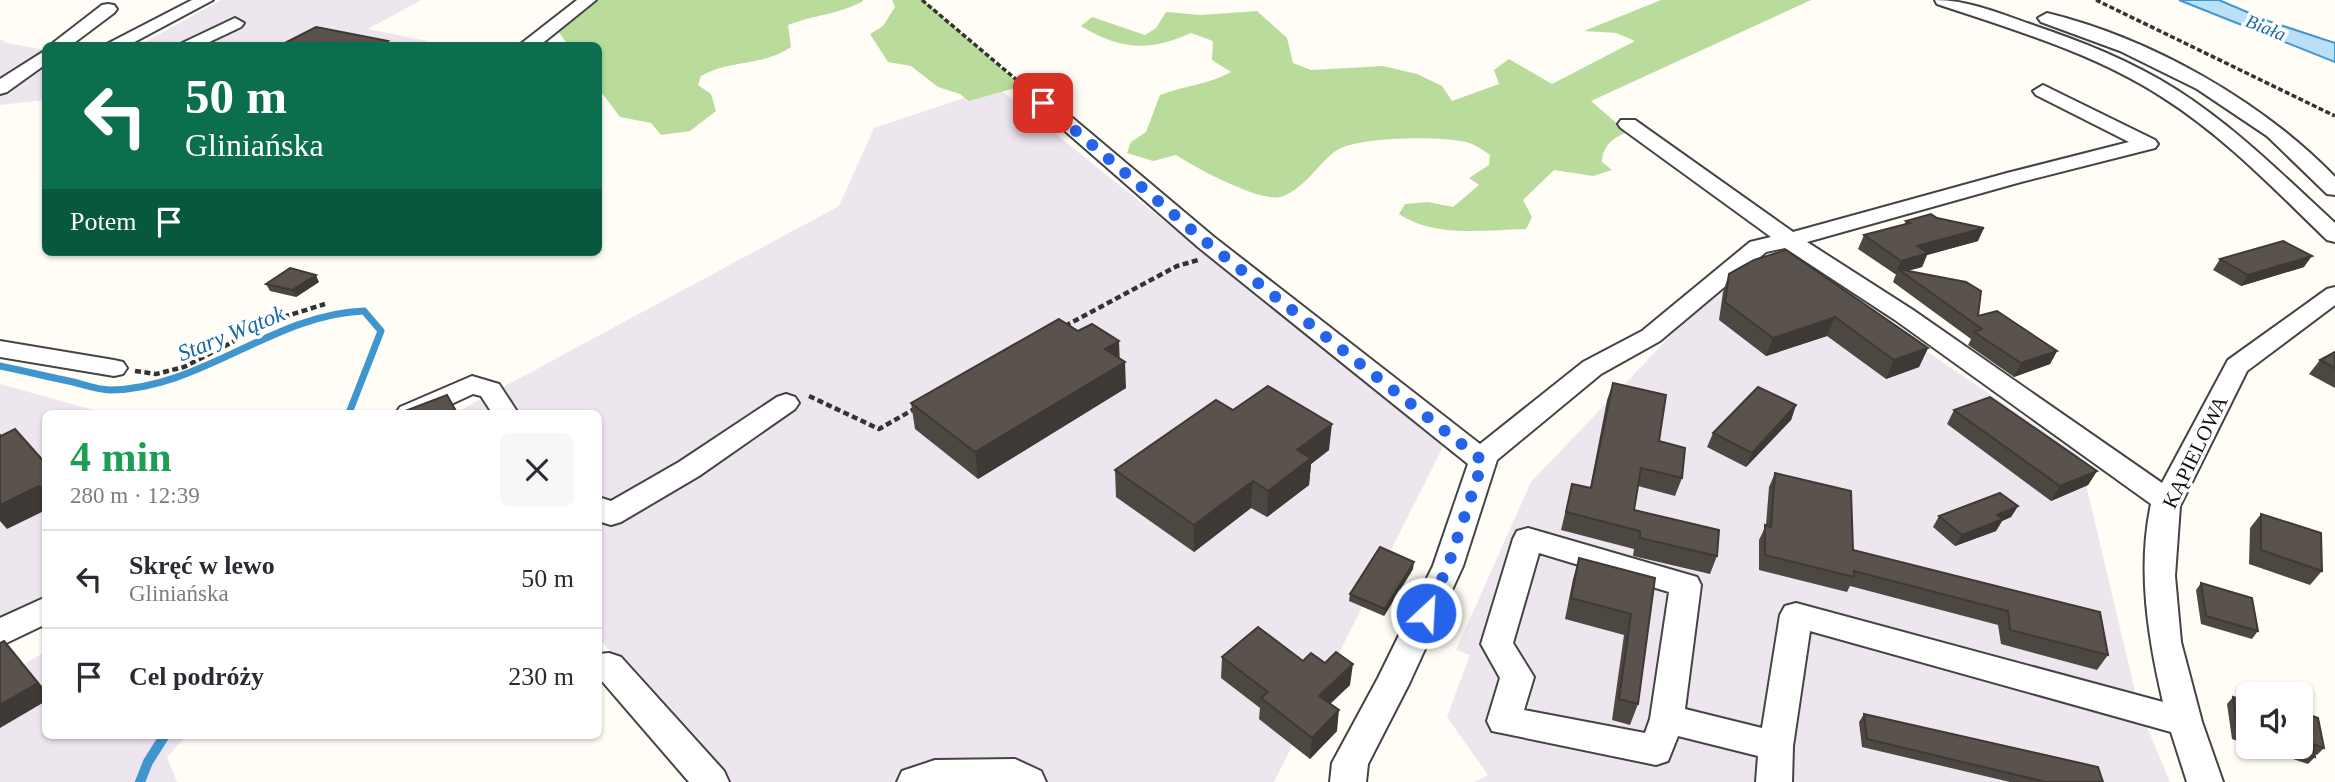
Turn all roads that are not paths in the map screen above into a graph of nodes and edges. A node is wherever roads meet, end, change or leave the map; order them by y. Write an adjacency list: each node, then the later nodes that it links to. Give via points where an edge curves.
1 (205, 0): 8 (street)
2 (588, 0): 10 (lane)
3 (1943, 0): 17 (street, via 2117,64 2171,94 2233,141)
4 (1993, 0): 16 (street, via 2126,47 2228,100 2309,159)
5 (108, 9): 7 (street)
6 (234, 23): 9 (street)
7 (63, 42)
8 (120, 42)
9 (194, 42)
10 (532, 42)
11 (42, 58): 12 (street)
12 (0, 89)
13 (2043, 91): 18 (street, via 2148,144)
14 (1043, 103): 25 (street, via 1222,254)
15 (1628, 124): 18 (street)
16 (2335, 189)
17 (2335, 235)
18 (1789, 240): 25 (street, via 1758,247 1651,336 1592,368); 26 (street, via 1904,315)
19 (2333, 297): 26 (street, KĄPIELOWA, via 2237,366)
20 (0, 349): 21 (street)
21 (114, 368)
22 (786, 404): 27 (street, via 611,515)
23 (415, 410): 24 (street, via 472,384 491,390)
24 (503, 410)
25 (1480, 459): 37 (street, via 1448,566 1350,763)
26 (2167, 501): 32 (street, KĄPIELOWA, via 2160,576 2165,642)
27 (602, 509)
28 (42, 611): 29 (street)
29 (0, 633)
30 (602, 667): 34 (street, via 609,666)
31 (1667, 719): 31 (street, via 1686,586 1528,539 1497,644 1517,677 1504,721 1656,750); 33 (street)
32 (2185, 722): 33 (street, via 1796,615); 39 (street, KĄPIELOWA)
33 (1776, 746): 38 (street)
34 (711, 782)
35 (915, 782): 36 (street, via 935,775 1015,774)
36 (1028, 782)
37 (1348, 782)
38 (1774, 782)
39 (2206, 782)

